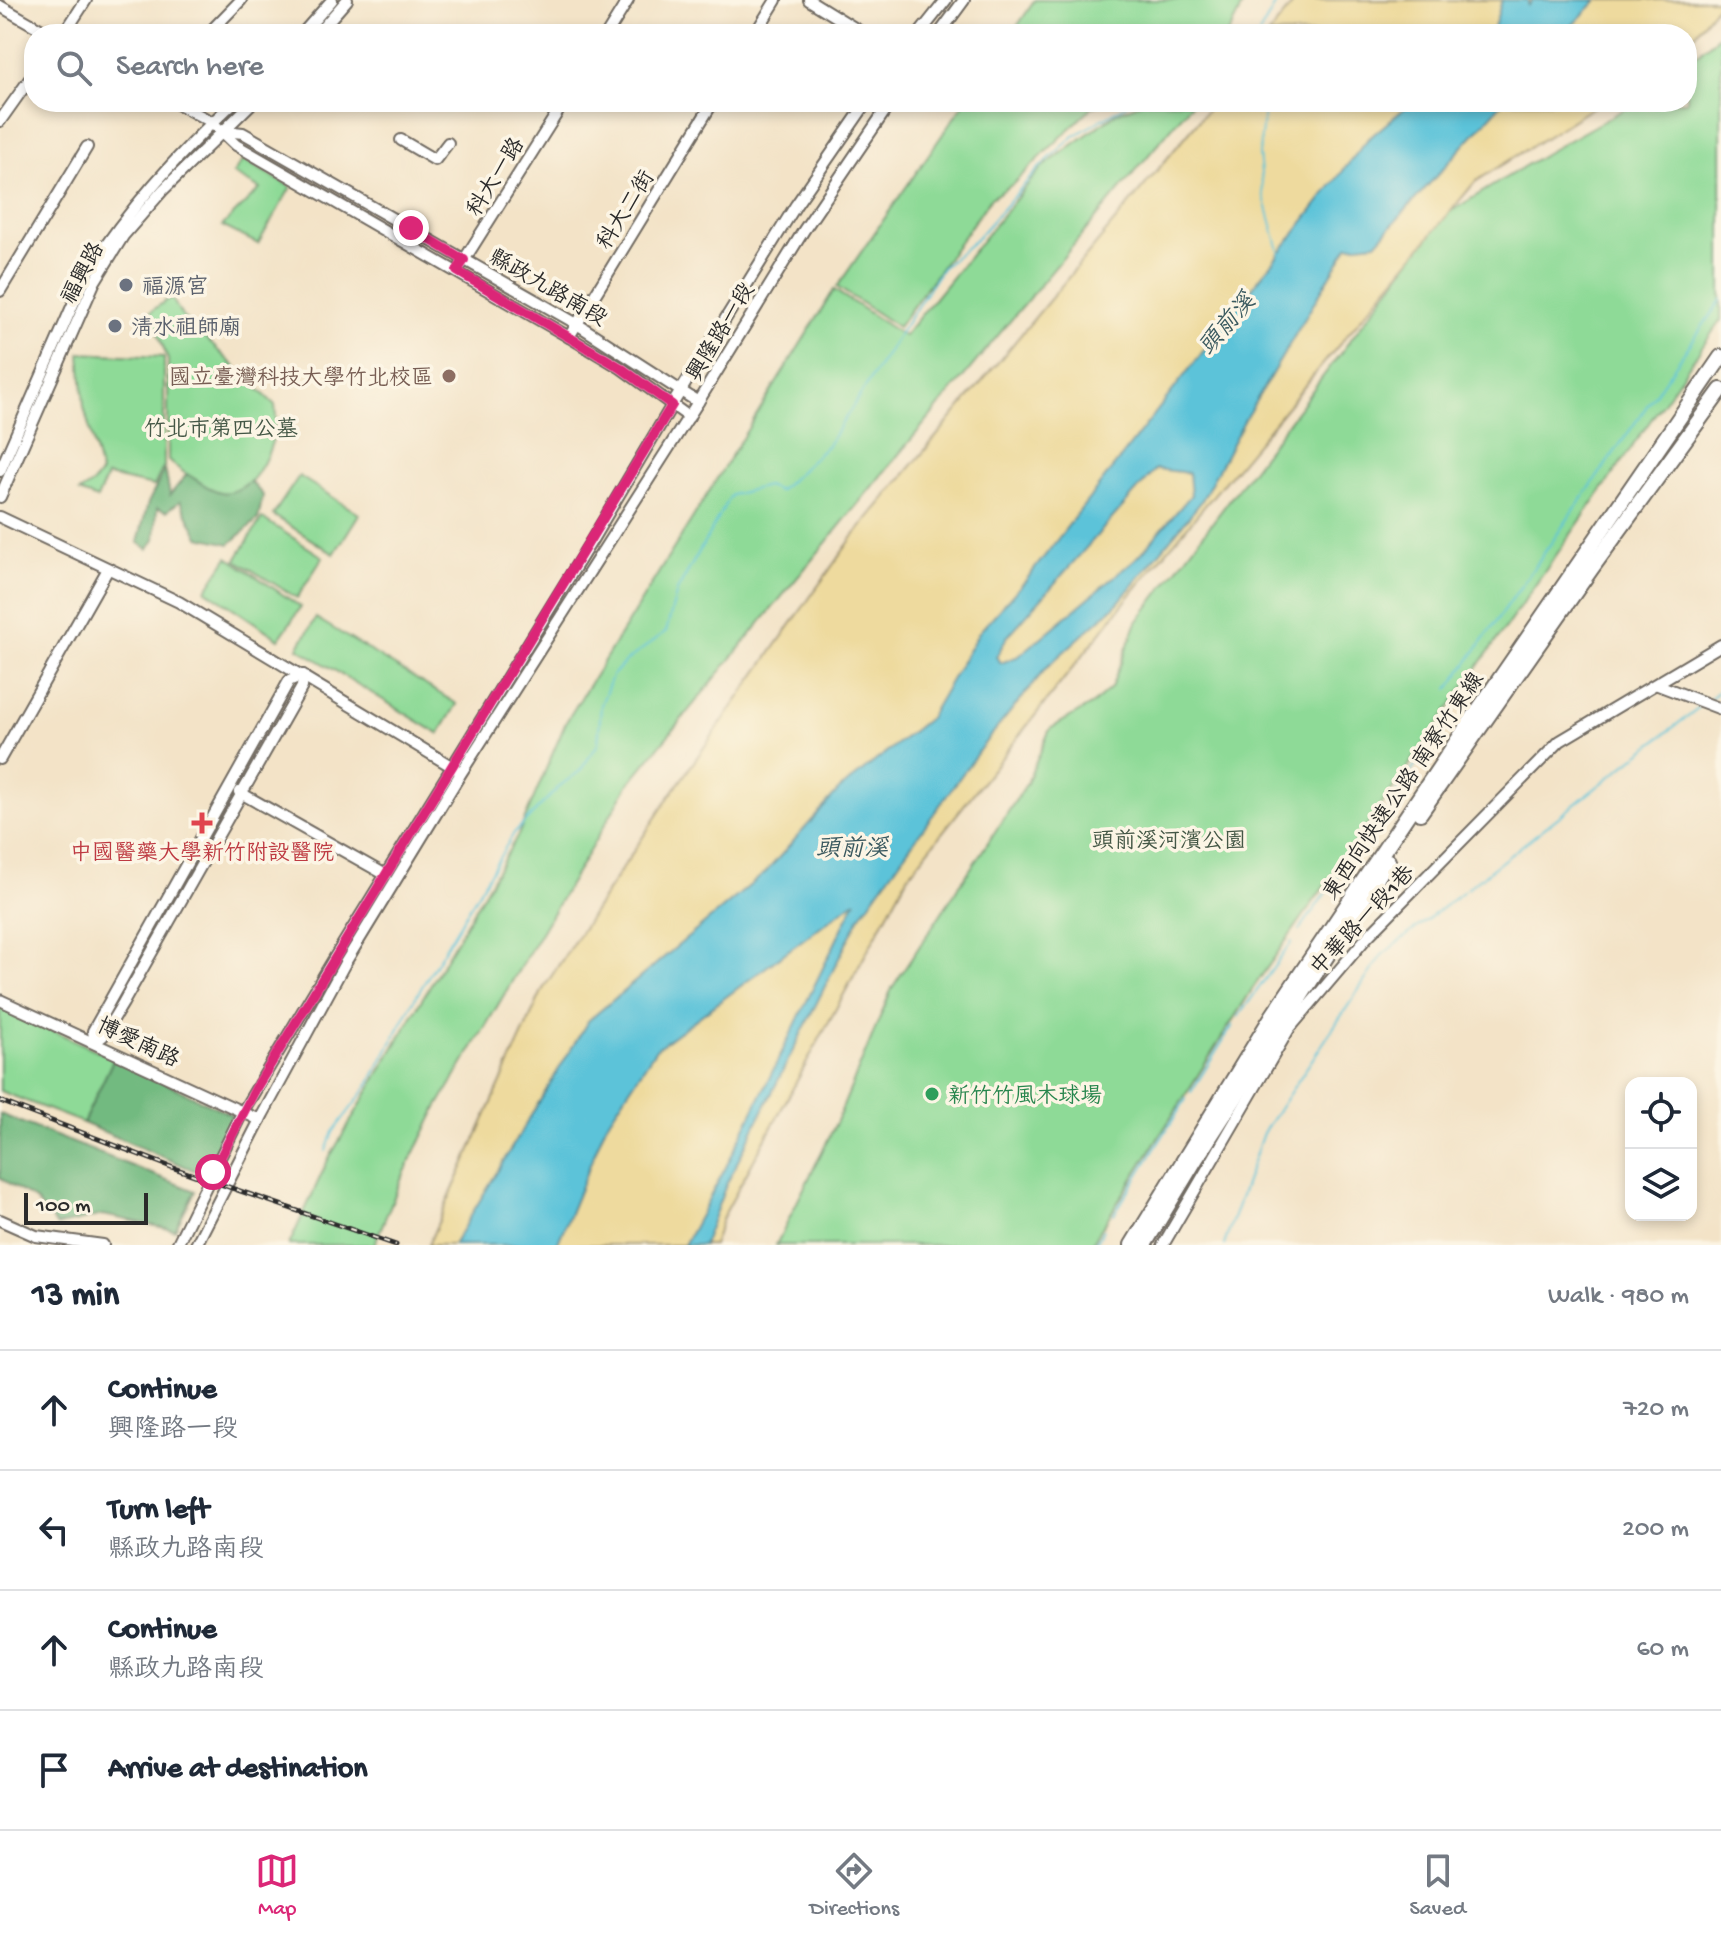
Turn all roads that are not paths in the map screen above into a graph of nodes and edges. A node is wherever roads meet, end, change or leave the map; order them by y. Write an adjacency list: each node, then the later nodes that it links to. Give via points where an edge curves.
1 (86, 0): 12 (street)
2 (241, 0): 13 (street)
3 (332, 0): 14 (street)
4 (347, 0): 15 (street)
5 (628, 0): 16 (street)
6 (776, 0): 17 (street)
7 (809, 0): 18 (street)
8 (946, 0): 19 (street)
9 (964, 0): 20 (street)
10 (0, 6): 11 (street)
11 (32, 24)
12 (70, 24)
13 (218, 24)
14 (311, 24)
15 (326, 24)
16 (613, 24)
17 (761, 24)
18 (848, 24)
19 (927, 24)
20 (946, 24)
21 (24, 87): 29 (street)
22 (193, 112): 30 (street)
23 (223, 112): 30 (street, 福興路)
24 (243, 112): 31 (street, 福興路)
25 (558, 112): 35 (street, 科大一路)
26 (707, 112): 38 (street, 科大二街)
27 (860, 112): 42 (street, 興隆路一段)
28 (884, 112): 43 (street, 興隆路一段)
29 (0, 121)
30 (212, 122): 31 (street); 46 (street, 福興路, via 152,184 85,277)
31 (224, 131): 35 (street, 縣政九路南段, via 243,133); 36 (street, 縣政九路南段, via 236,145); 47 (street, 福興路, via 163,190 111,255)
32 (401, 140): 33 (street, via 435,160)
33 (448, 143)
34 (87, 147): 37 (street)
35 (464, 260): 36 (street, 科大一路); 38 (street, 縣政九路南段)
36 (457, 271): 39 (street, 縣政九路南段)
37 (1, 285)
38 (577, 324): 39 (street, 科大二街); 42 (street, 縣政九路南段)
39 (569, 337): 44 (street, 縣政九路南段)
40 (1721, 357): 66 (highway, 東西向快速公路 南寮竹東線, via 1273,1015)
41 (1721, 390): 66 (highway, 東西向快速公路 南寮竹東線, via 1404,836)
42 (681, 392): 43 (street, 縣政九路南段); 44 (street, 興隆路一段)
43 (698, 402): 45 (street, 興隆路一段)
44 (672, 405): 45 (street, 縣政九路南段); 55 (street, 興隆路一段)
45 (689, 417): 56 (street, 興隆路一段)
46 (0, 471)
47 (0, 497)
48 (0, 517): 49 (street)
49 (108, 569): 51 (street, via 179,602); 54 (street)
50 (1721, 645): 52 (street, 中華路一段1巷)
51 (303, 675): 55 (street); 57 (street, via 289,681); 58 (street, via 302,687)
52 (1658, 685): 53 (street); 70 (street, 中華路一段1巷, via 1560,741 1368,936 1289,1029)
53 (1721, 709)
54 (0, 759)
55 (451, 766): 56 (street); 59 (street, 興隆路一段)
56 (461, 773): 63 (street, 興隆路一段, via 345,963)
57 (230, 787): 58 (street); 61 (street, via 93,1031)
58 (241, 793): 59 (street); 61 (street, via 123,1003)
59 (386, 875): 62 (street, 興隆路一段)
60 (0, 1000): 61 (street, 博愛南路)
61 (95, 1042): 62 (street, 博愛南路)
62 (243, 1111): 63 (street, 博愛南路); 68 (street, 興隆路一段)
63 (260, 1120): 69 (street, 興隆路一段)
64 (0, 1220): 65 (street)
65 (34, 1240): 67 (street)
66 (1138, 1244)
67 (103, 1245)
68 (177, 1245)
69 (196, 1245)
70 (1163, 1245)

